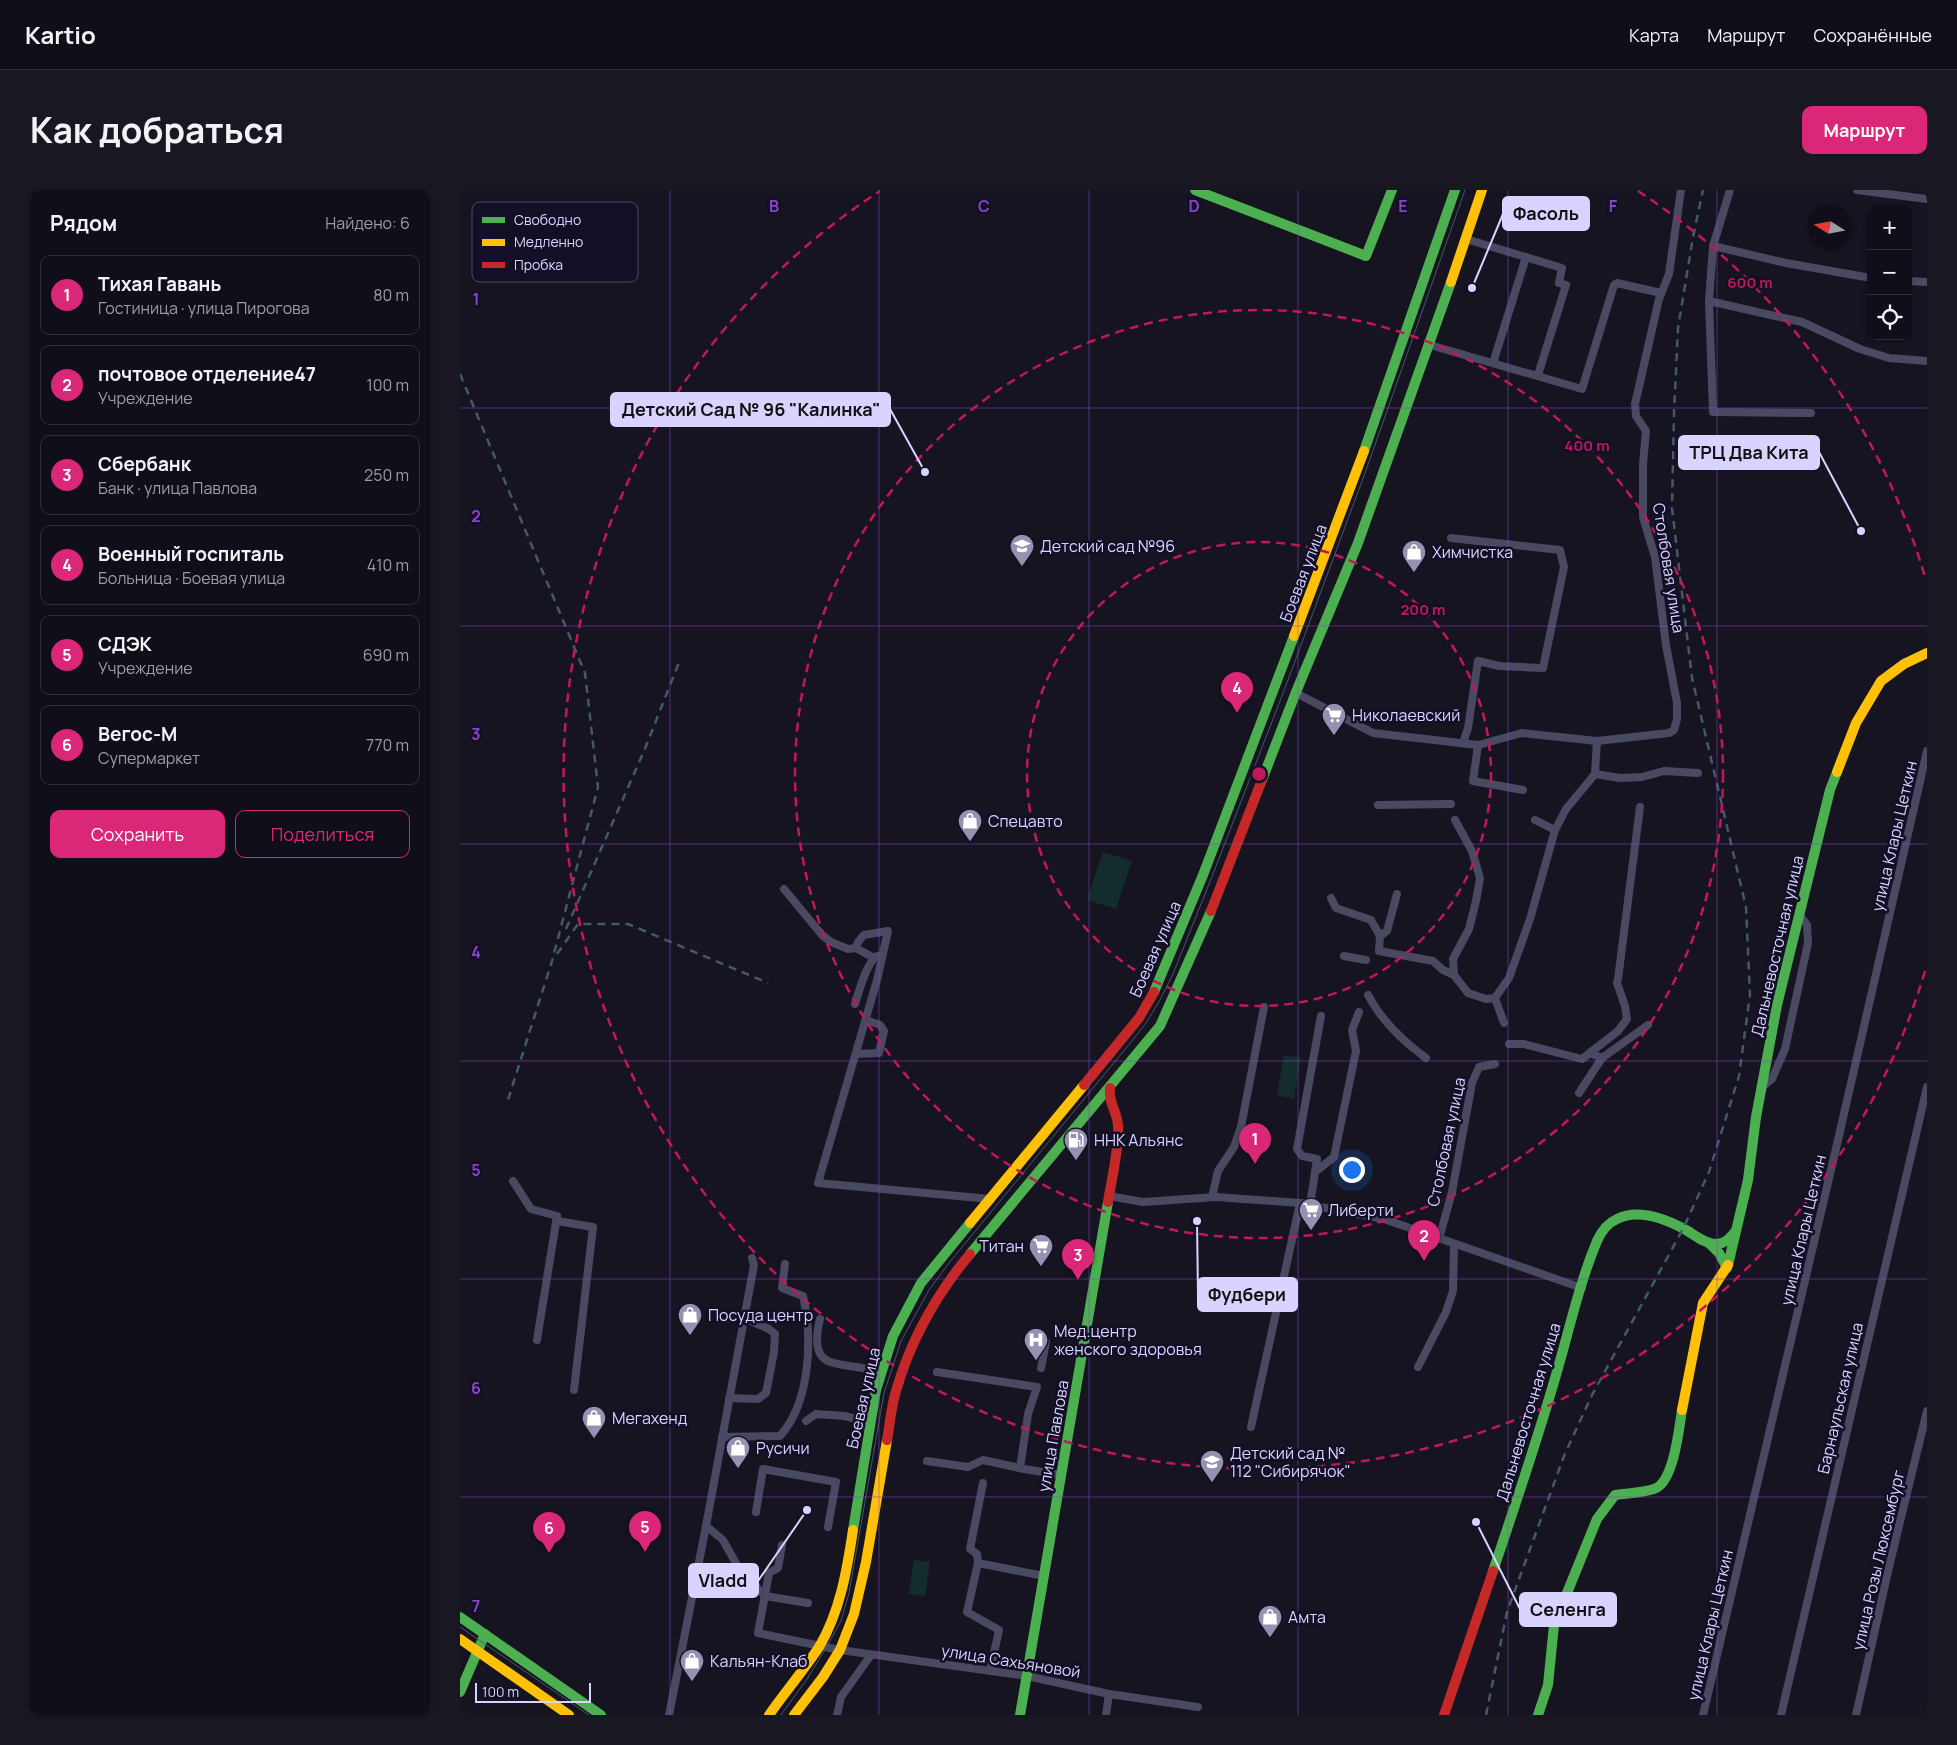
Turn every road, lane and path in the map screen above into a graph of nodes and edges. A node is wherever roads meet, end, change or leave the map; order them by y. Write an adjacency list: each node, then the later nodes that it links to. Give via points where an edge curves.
1 (1195, 190): 2 (main road, via 1366,256)
2 (1392, 190)
3 (1456, 190): 24 (main road, Боевая улица, via 1348,496)
4 (1482, 190): 9 (main road, Боевая улица)
5 (1681, 190): 15 (street, Столбовая улица, via 1668,274)
6 (1730, 190): 10 (street)
7 (1857, 190): 8 (street)
8 (1927, 199)
9 (1466, 239): 11 (street); 17 (main road, Боевая улица)
10 (1713, 246): 12 (street); 16 (street)
11 (1526, 257): 19 (street); 20 (street, via 1562,268 1558,283 1566,286)
12 (1867, 277)
13 (1912, 282): 14 (street)
14 (1927, 282)
15 (1661, 293): 20 (street, via 1614,285 1582,389); 26 (street, Столбовая улица, via 1636,412 1646,431 1644,517 1655,557 1677,703 1676,725 1669,733)
16 (1709, 301): 18 (street, via 1802,322 1860,349 1889,358); 21 (street, via 1713,412)
17 (1430, 345): 19 (street); 25 (main road, Боевая улица, via 1366,524)
18 (1927, 361)
19 (1493, 363): 20 (street)
20 (1538, 375)
21 (1811, 413)
22 (1451, 538): 27 (street, via 1560,550 1564,567 1543,668 1499,666 1478,661)
23 (1927, 653): 42 (main road, Дальневосточная улица, via 1904,664 1881,681 1856,723 1830,790)
24 (1277, 684): 25 (main road, Столбовая улица); 75 (main road, Боевая улица, via 1177,941 1152,996 1139,1018)
25 (1296, 693): 27 (street, Столбовая улица, via 1374,733); 67 (main road, Боевая улица, via 1222,882 1160,1026)
26 (1597, 741): 28 (street, Столбовая улица, via 1522,733); 31 (street)
27 (1463, 743): 28 (street, Столбовая улица)
28 (1478, 745): 32 (street, via 1473,781)
29 (1927, 751): 136 (street, улица Клары Цеткин)
30 (1698, 773): 31 (street, via 1664,771 1642,778)
31 (1595, 774): 38 (street, via 1566,809)
32 (1523, 790)
33 (1451, 804): 34 (street)
34 (1378, 805)
35 (1640, 807): 60 (street, via 1618,981 1627,1019 1618,1031)
36 (1455, 820): 49 (street, via 1472,851 1480,878 1469,929 1453,959)
37 (1535, 820): 38 (street)
38 (1554, 830): 51 (street, via 1530,919 1509,978)
39 (784, 889): 44 (street, via 822,935 848,949)
40 (1397, 894): 43 (street, via 1386,931)
41 (1331, 898): 43 (street, via 1336,908 1371,920)
42 (1799, 914): 65 (main road, Дальневосточная улица); 65 (street, via 1807,925 1808,943 1790,1030 1777,1069 1772,1079)
43 (1380, 936): 49 (street, via 1379,952 1434,961)
44 (856, 948): 45 (street, via 864,935 888,931); 47 (street)
45 (884, 953): 47 (street); 56 (street)
46 (1344, 956): 48 (street)
47 (874, 958): 52 (street)
48 (1366, 960)
49 (1454, 975): 51 (street, via 1468,993 1486,999)
50 (1368, 995): 62 (street, via 1393,1029)
51 (1496, 998): 57 (street)
52 (855, 1004)
53 (1264, 1007): 74 (street, via 1241,1127 1234,1147 1218,1171)
54 (1359, 1012): 71 (street, via 1352,1030 1356,1051 1334,1157)
55 (1321, 1016): 71 (street, via 1297,1149 1302,1156 1317,1158)
56 (866, 1020): 61 (street); 61 (street, via 880,1025 884,1031 879,1053)
57 (1504, 1023)
58 (1648, 1025): 63 (street)
59 (1509, 1044): 60 (street, via 1524,1044 1582,1060)
60 (1590, 1053): 63 (street)
61 (856, 1054): 75 (street, via 818,1182)
62 (1426, 1058)
63 (1602, 1058): 68 (street)
64 (1495, 1064): 80 (street, Столбовая улица, via 1479,1067 1472,1083 1452,1192)
65 (1762, 1087): 79 (main road, Дальневосточная улица)
66 (1927, 1087): 137 (street, Барнаульская улица)
67 (1110, 1088): 69 (main road, Боевая улица); 70 (main road, улица Павлова, via 1109,1099 1117,1114)
68 (1579, 1093)
69 (1091, 1111): 70 (main road, via 1102,1106 1109,1109 1114,1114); 118 (main road, Боевая улица, via 952,1276 920,1328 895,1393 866,1562 854,1614)
70 (1118, 1131): 73 (main road, улица Павлова)
71 (1315, 1172): 77 (street)
72 (513, 1181): 78 (street, via 531,1209 557,1216)
73 (1109, 1196): 74 (street, via 1143,1202); 104 (main road, улица Павлова)
74 (1212, 1197): 76 (street)
75 (990, 1199): 93 (main road, Боевая улица, via 921,1283 893,1336)
76 (1300, 1203): 77 (street); 100 (street)
77 (1310, 1204): 80 (street, via 1384,1219)
78 (557, 1221): 89 (street); 95 (street, via 593,1227)
79 (1737, 1229): 81 (main road, via 1722,1243); 85 (main road, Дальневосточная улица)
80 (1439, 1239): 82 (street)
81 (1709, 1243): 85 (main road, Дальневосточная улица); 86 (main road, Дальневосточная улица, via 1648,1215 1622,1216 1604,1229)
82 (1454, 1244): 86 (street); 91 (street, via 1453,1291 1446,1312)
83 (752, 1258): 87 (street, via 754,1264)
84 (785, 1264): 101 (street, via 782,1288 803,1296 807,1312 807,1375 799,1404 788,1428 780,1436)
85 (1727, 1268): 135 (main road, Дальневосточная улица, via 1703,1303 1671,1467 1665,1482 1656,1489 1615,1495 1597,1519 1554,1626 1548,1685)
86 (1582, 1288): 134 (main road, Дальневосточная улица, via 1548,1404)
87 (744, 1318): 96 (street); 96 (street, via 775,1334 774,1352 766,1393 758,1399)
88 (820, 1320): 93 (street, via 818,1344 826,1360)
89 (537, 1340)
90 (1046, 1342): 92 (street)
91 (1418, 1366)
92 (1041, 1368)
93 (881, 1370): 99 (main road, Боевая улица)
94 (937, 1372): 103 (street, via 1037,1387 1028,1414)
95 (574, 1390)
96 (729, 1398): 101 (street)
97 (1927, 1411): 138 (street, улица Розы Люксембург)
98 (806, 1422): 99 (street, via 816,1414)
99 (870, 1422): 117 (main road, Боевая улица, via 847,1569 835,1612)
100 (1250, 1427)
101 (722, 1437): 107 (street)
102 (927, 1461): 103 (street, via 968,1467 983,1460)
103 (1020, 1468): 104 (street)
104 (1062, 1475): 111 (main road, улица Павлова)
105 (983, 1483): 110 (street, via 970,1548)
106 (756, 1512): 108 (street, via 763,1469 836,1482)
107 (706, 1526): 112 (street, via 723,1540 739,1569); 128 (street)
108 (828, 1527)
109 (782, 1545): 112 (street, via 778,1568 769,1574)
110 (978, 1563): 111 (street); 121 (street, via 967,1612 999,1630)
111 (1044, 1576): 122 (main road, улица Павлова)
112 (765, 1596): 113 (street); 117 (street, улица Сахьяновой, via 758,1633)
113 (808, 1603)
114 (460, 1617): 115 (main road)
115 (484, 1634): 119 (main road); 127 (main road)
116 (460, 1639): 119 (main road)
117 (819, 1646): 118 (street, улица Сахьяновой); 129 (main road, Боевая улица)
118 (840, 1650): 120 (street, улица Сахьяновой); 130 (main road, Боевая улица)
119 (477, 1651): 123 (main road); 126 (main road)
120 (871, 1655): 121 (street, улица Сахьяновой); 131 (street, via 841,1697)
121 (990, 1671): 122 (street, улица Сахьяновой)
122 (1027, 1676): 124 (street, улица Сахьяновой); 132 (main road, улица Павлова)
123 (460, 1692)
124 (1109, 1694): 125 (street, улица Сахьяновой); 133 (street)
125 (1198, 1707)
126 (569, 1715)
127 (601, 1715)
128 (669, 1715)
129 (769, 1715)
130 (794, 1715)
131 (837, 1715)
132 (1020, 1715)
133 (1106, 1715)
134 (1444, 1715)
135 (1538, 1715)
136 (1703, 1715)
137 (1781, 1715)
138 (1856, 1715)

